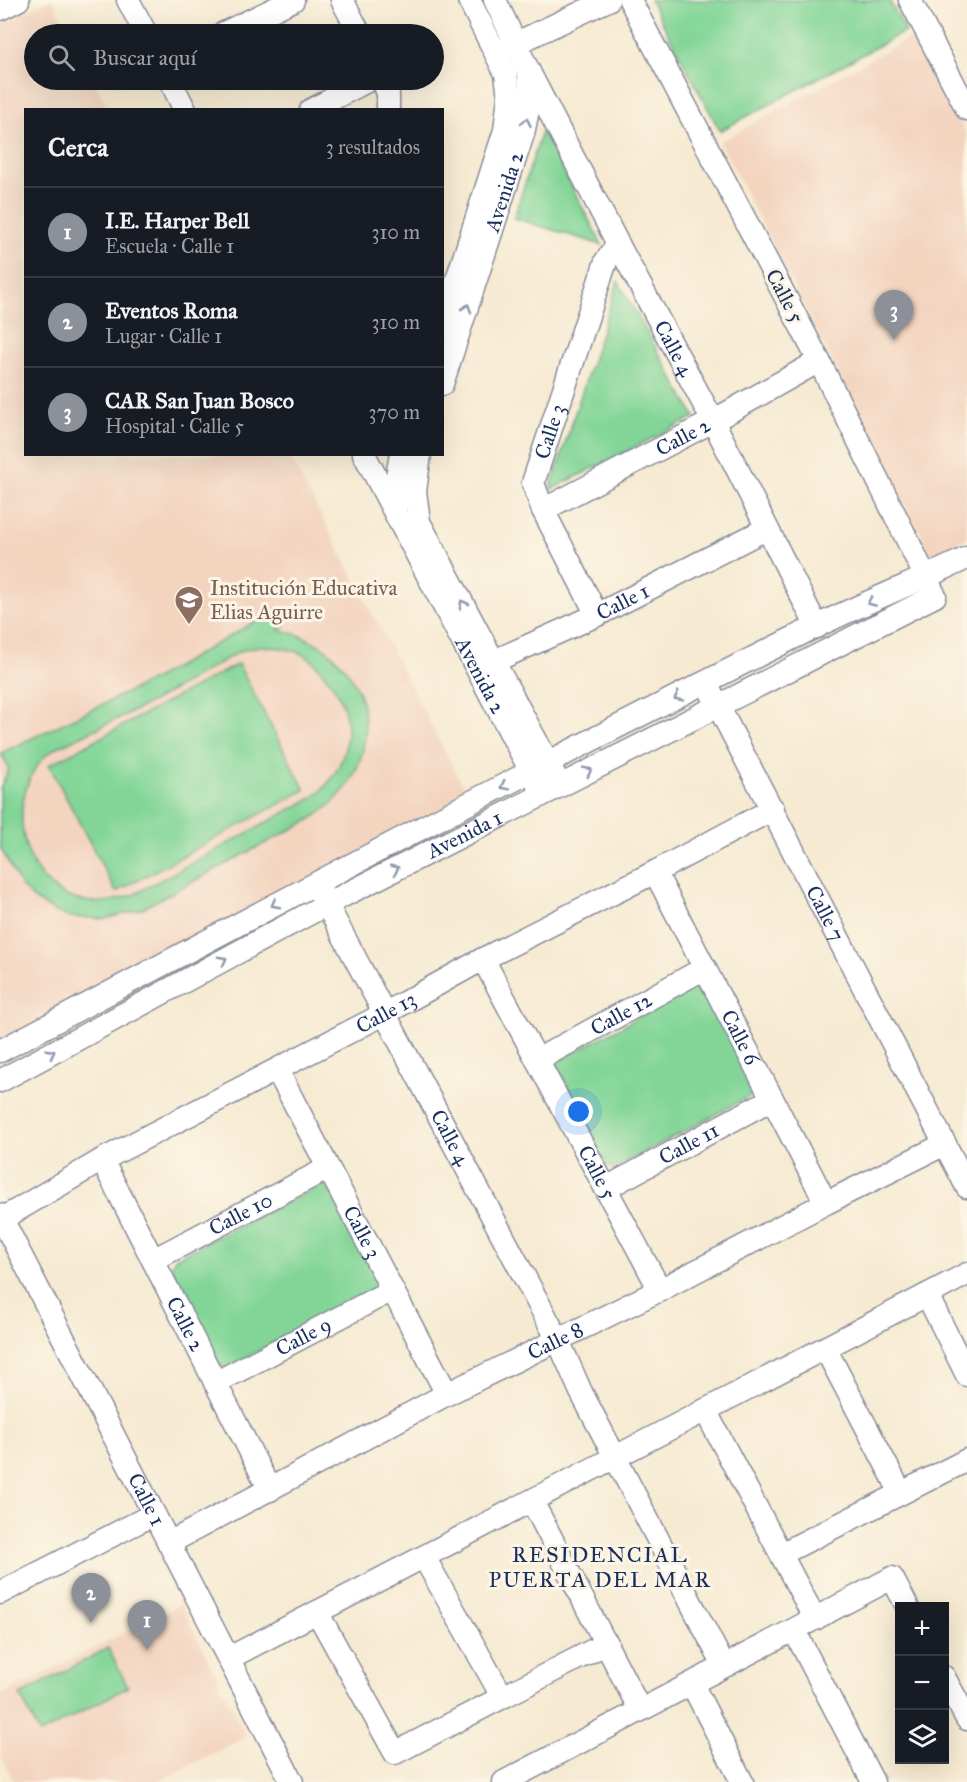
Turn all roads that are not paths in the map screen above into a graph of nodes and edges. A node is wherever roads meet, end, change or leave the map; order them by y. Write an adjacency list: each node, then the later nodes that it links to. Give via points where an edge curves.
1 (18, 0): 10 (street)
2 (128, 0): 11 (street)
3 (293, 0): 12 (street)
4 (342, 0): 13 (street)
5 (469, 0): 14 (street, Avenida 2)
6 (495, 0): 14 (street, Avenida 2)
7 (608, 0): 14 (street)
8 (630, 0): 25 (street, Calle 5)
9 (910, 0): 22 (street)
10 (0, 9)
11 (141, 24)
12 (243, 24)
13 (355, 24)
14 (506, 48): 15 (street, Avenida 2); 24 (street, Avenida 2, via 509,97 505,130)
15 (529, 72): 23 (street, Calle 4); 26 (street, Avenida 2, one-way to 15, via 523,134 530,100)
16 (175, 90): 19 (street)
17 (350, 90): 20 (street)
18 (387, 90): 21 (street)
19 (184, 108)
20 (316, 108)
21 (388, 108)
22 (967, 109)
23 (618, 244): 27 (street, Calle 4); 31 (street, Calle 3, via 606,261 537,466 533,483)
24 (444, 320)
25 (819, 361): 27 (street, Calle 2); 35 (street, Calle 5)
26 (444, 378)
27 (713, 421): 31 (street, Calle 2); 33 (street, Calle 4)
28 (365, 456): 32 (street)
29 (401, 456): 32 (street, Avenida 2)
30 (420, 456): 38 (street, Avenida 2, one-way to 30, via 419,522 415,491)
31 (543, 510): 36 (street, Calle 3)
32 (395, 514): 38 (street, Avenida 2)
33 (766, 529): 36 (street, Calle 1); 37 (street, Calle 4)
34 (967, 558): 35 (street)
35 (930, 587): 37 (street, Avenida 1, one-way to 37); 40 (street, Avenida 1)
36 (597, 615): 38 (street, Calle 1)
37 (817, 627): 39 (street, Avenida 1)
38 (485, 664): 41 (street, Avenida 2)
39 (707, 682): 40 (street, Calle 7); 41 (street, Avenida 1, one-way to 41)
40 (717, 705): 42 (street, Avenida 1, one-way to 40); 43 (street, Calle 7)
41 (540, 767): 42 (street, Avenida 2); 45 (street, Avenida 1, one-way to 45)
42 (551, 790): 46 (street, Avenida 1, one-way to 42)
43 (773, 809): 44 (street, Calle 13); 55 (street, Calle 7)
44 (655, 872): 47 (street, Calle 13); 48 (street, Calle 6)
45 (315, 883): 46 (street, Calle 4); 50 (street, Avenida 1, one-way to 50)
46 (327, 904): 49 (street, Calle 4); 53 (street, Avenida 1, one-way to 46)
47 (483, 959): 49 (street, Calle 13); 51 (street, Calle 5)
48 (705, 968): 51 (street, Calle 12); 54 (street, Calle 6)
49 (384, 1014): 52 (street, Calle 13); 67 (street, Calle 4)
50 (0, 1051)
51 (537, 1059): 59 (street, Calle 5)
52 (277, 1070): 56 (street, Calle 13); 57 (street, Calle 3)
53 (0, 1081)
54 (772, 1099): 59 (street, Calle 11); 60 (street, Calle 6)
55 (945, 1144): 58 (street, Calle 7); 60 (street, Calle 8)
56 (102, 1160): 61 (street, Calle 13); 62 (street, Calle 2)
57 (328, 1168): 62 (street, Calle 10); 64 (street, Calle 3)
58 (967, 1187)
59 (606, 1188): 65 (street, Calle 5)
60 (826, 1203): 65 (street, Calle 8)
61 (1, 1217): 78 (street, Calle 1)
62 (153, 1260): 70 (street, Calle 2)
63 (967, 1274): 66 (street)
64 (392, 1290): 70 (street, Calle 9); 71 (street, Calle 3)
65 (660, 1290): 67 (street, Calle 8)
66 (927, 1295): 68 (street); 69 (street)
67 (558, 1340): 71 (street, Calle 8); 73 (street, Calle 4)
68 (825, 1348): 72 (street); 76 (street)
69 (967, 1375)
70 (215, 1383): 75 (street, Calle 2)
71 (447, 1394): 75 (street, Calle 8)
72 (705, 1410): 73 (street); 80 (street)
73 (615, 1457): 77 (street); 89 (street, Calle 4)
74 (967, 1460): 76 (street)
75 (270, 1490): 79 (street, Calle 8)
76 (901, 1494): 80 (street)
77 (532, 1501): 81 (street); 87 (street)
78 (154, 1514): 79 (street, Calle 1); 82 (street)
79 (169, 1543): 88 (street, Calle 1)
80 (781, 1554): 85 (street)
81 (424, 1557): 84 (street); 92 (street)
82 (0, 1593)
83 (905, 1602): 85 (street, via 892,1578)
84 (317, 1612): 88 (street); 92 (street, via 395,1753)
85 (815, 1618): 86 (street)
86 (794, 1630): 89 (street); 98 (street)
87 (607, 1643): 92 (street); 93 (street)
88 (229, 1658): 95 (street, Calle 1)
89 (724, 1666): 90 (street)
90 (692, 1683): 93 (street); 97 (street)
91 (949, 1685): 94 (street)
92 (502, 1696)
93 (640, 1710): 96 (street)
94 (967, 1719)
95 (292, 1782)
96 (504, 1782)
97 (742, 1782)
98 (873, 1782)

